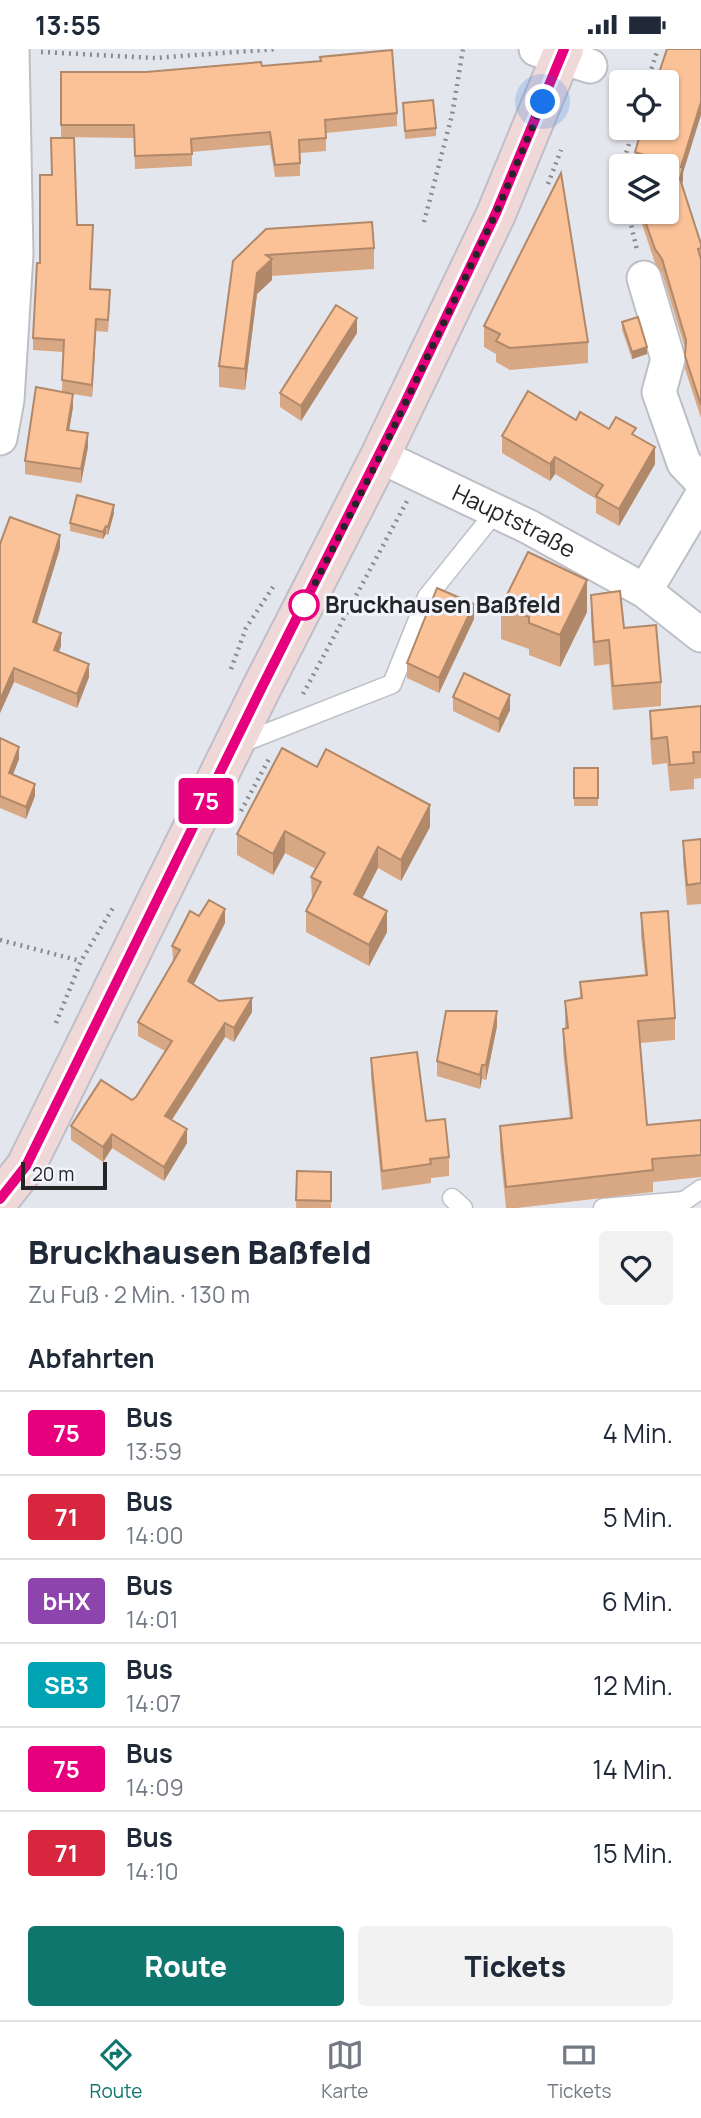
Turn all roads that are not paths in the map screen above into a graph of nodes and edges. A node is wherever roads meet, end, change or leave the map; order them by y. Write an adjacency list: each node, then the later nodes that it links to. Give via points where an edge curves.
1 (12, 50): 4 (street, via 16,254 7,400)
2 (563, 55): 5 (main road, via 496,213)
3 (644, 278): 6 (street, via 668,359 659,392 684,463)
4 (0, 438)
5 (380, 456): 8 (street, Hauptstraße); 11 (main road)
6 (701, 481)
7 (701, 497): 9 (street)
8 (496, 511): 9 (street, Hauptstraße); 11 (lane, via 427,597 392,684)
9 (645, 591): 10 (street, Hauptstraße)
10 (701, 635)
11 (233, 746): 13 (main road, via 26,1166)
12 (701, 1189): 14 (lane, via 684,1201)
13 (0, 1199)
14 (603, 1208)

